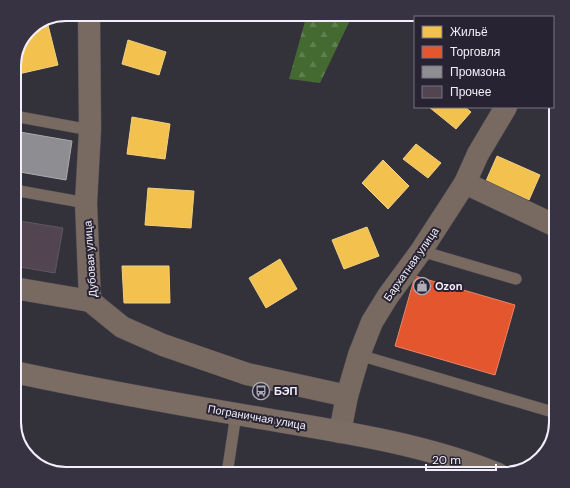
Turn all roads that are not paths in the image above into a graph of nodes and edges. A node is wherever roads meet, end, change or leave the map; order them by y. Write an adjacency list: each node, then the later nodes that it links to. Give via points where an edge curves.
1 (89, 21): 4 (street, Дубовая улица)
2 (505, 108): 5 (street, Бархатная улица, via 478,154)
3 (21, 117): 4 (lane)
4 (90, 130): 7 (street, Дубовая улица)
5 (465, 183): 8 (street); 9 (street, Бархатная улица)
6 (21, 191): 7 (lane)
7 (86, 203): 12 (street, Дубовая улица)
8 (549, 223)
9 (421, 251): 10 (lane); 13 (street, Бархатная улица, via 372,322)
10 (516, 279)
11 (21, 289): 12 (street)
12 (90, 300): 15 (street, Дубовая улица, via 122,327 163,345 247,374)
13 (359, 355): 15 (street, Бархатная улица); 16 (lane)
14 (21, 373): 17 (main road, Пограничная улица)
15 (347, 396): 18 (street, Бархатная улица)
16 (549, 411)
17 (236, 414): 18 (main road, Пограничная улица); 20 (lane)
18 (340, 432): 19 (main road, Пограничная улица)
19 (447, 465): 21 (main road, Пограничная улица)
20 (228, 467)
21 (458, 467)

